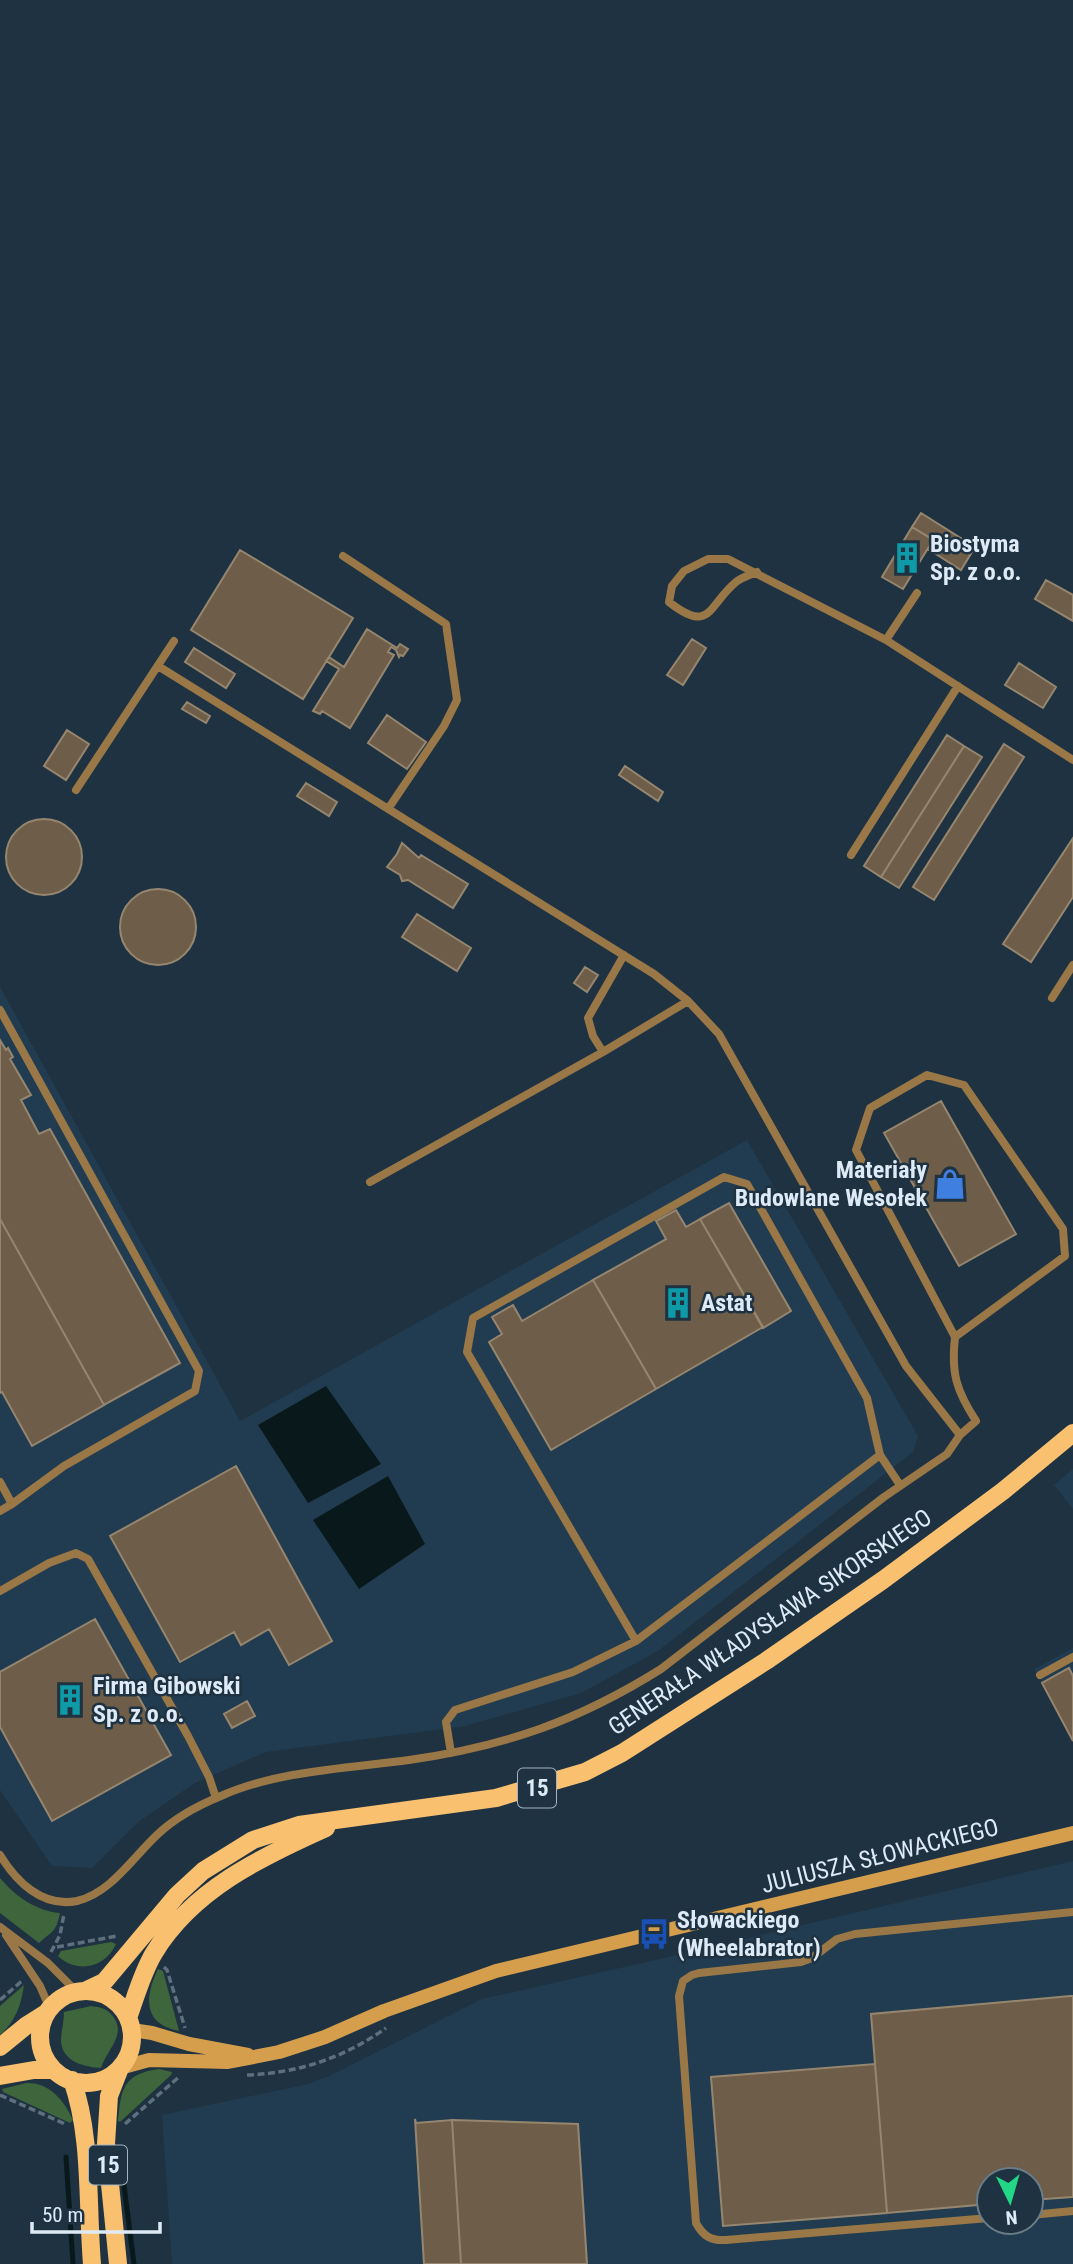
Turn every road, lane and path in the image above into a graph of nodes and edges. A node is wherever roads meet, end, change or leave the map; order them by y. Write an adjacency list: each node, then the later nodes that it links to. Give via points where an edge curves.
1 (343, 556): 10 (lane, via 446,624 457,700)
2 (757, 572): 2 (lane, via 728,559 708,559 684,571 672,586 669,602 694,617 708,614 738,580); 4 (lane)
3 (917, 593): 4 (lane)
4 (886, 640): 7 (lane)
5 (174, 641): 6 (lane)
6 (158, 666): 9 (lane); 10 (lane)
7 (958, 686): 8 (lane); 11 (lane)
8 (1073, 760)
9 (76, 790)
10 (388, 808): 12 (lane)
11 (851, 855)
12 (625, 955): 15 (lane); 17 (lane, via 588,1018)
13 (1073, 965): 14 (lane)
14 (1052, 998)
15 (688, 1001): 17 (lane); 21 (lane, via 719,1034 906,1366)
16 (0, 1010): 25 (lane, via 200,1371 195,1391 64,1466)
17 (603, 1052): 18 (lane)
18 (370, 1182)
19 (955, 1337): 19 (lane, via 1065,1256 1063,1229 964,1084 927,1075 870,1108 856,1150); 21 (lane, via 952,1365 963,1401 976,1421)
20 (1073, 1433): 33 (main road, GENERAŁA WŁADYSŁAWA SIKORSKIEGO / 15, via 987,1504 883,1580 622,1753 585,1772 523,1792)
21 (960, 1435): 24 (lane, via 947,1454)
22 (880, 1455): 24 (lane); 28 (lane); 28 (lane, via 867,1398 747,1184 724,1177 473,1318 467,1352)
23 (0, 1482): 25 (lane)
24 (900, 1485): 31 (lane, via 631,1688 539,1731)
25 (12, 1504): 26 (lane)
26 (0, 1511)
27 (0, 1591): 32 (lane, via 76,1553 88,1559 188,1736)
28 (636, 1641): 31 (lane, via 573,1672 455,1710 446,1722)
29 (1073, 1657): 30 (lane)
30 (1040, 1675)
31 (451, 1753): 32 (lane, via 299,1775)
32 (216, 1798): 36 (lane, via 159,1832 93,1895)
33 (345, 1820): 44 (main road, GENERAŁA WŁADYSŁAWA SIKORSKIEGO / 15, via 271,1833 203,1871 104,1982); 48 (main road, GENERAŁA WŁADYSŁAWA SIKORSKIEGO / 15, via 245,1867 200,1901 155,1952)
34 (1073, 1833): 51 (street, JULIUSZA SŁOWACKIEGO, via 496,1971 302,2046)
35 (0, 1855): 36 (lane, via 20,1882 45,1899)
36 (65, 1902): 40 (path)
37 (1073, 1912): 63 (lane, via 855,1934 802,1962 699,1973 683,1982 680,1996 696,2223 707,2237 726,2241)
38 (1, 1928): 44 (lane); 46 (lane, via 40,1986)
39 (117, 1936): 40 (path)
40 (55, 1947): 41 (path)
41 (51, 1952)
42 (162, 1965): 49 (path, via 185,2029)
43 (24, 1979): 45 (path)
44 (80, 1992): 46 (main road, 15, via 62,1998); 48 (main road, via 110,1998)
45 (0, 2000)
46 (48, 2011): 50 (main road); 53 (main road, via 41,2044)
47 (396, 2023): 56 (path, via 367,2042 311,2066)
48 (130, 2024): 51 (street, JULIUSZA SŁOWACKIEGO, via 189,2044); 52 (main road, 15, via 130,2053)
49 (192, 2032)
50 (0, 2047)
51 (256, 2056): 52 (street, JULIUSZA SŁOWACKIEGO, via 228,2062 149,2060)
52 (120, 2068): 57 (main road, via 99,2081); 65 (main road, 15, via 108,2096 106,2144)
53 (54, 2070): 55 (main road); 57 (main road)
54 (182, 2074): 59 (path)
55 (0, 2076)
56 (235, 2076)
57 (72, 2080): 64 (main road, 15, via 83,2120)
58 (0, 2095): 60 (path)
59 (121, 2127)
60 (75, 2129)
61 (1073, 2211): 62 (lane)
62 (1045, 2213)
63 (975, 2219)
64 (92, 2264)
65 (118, 2264)

